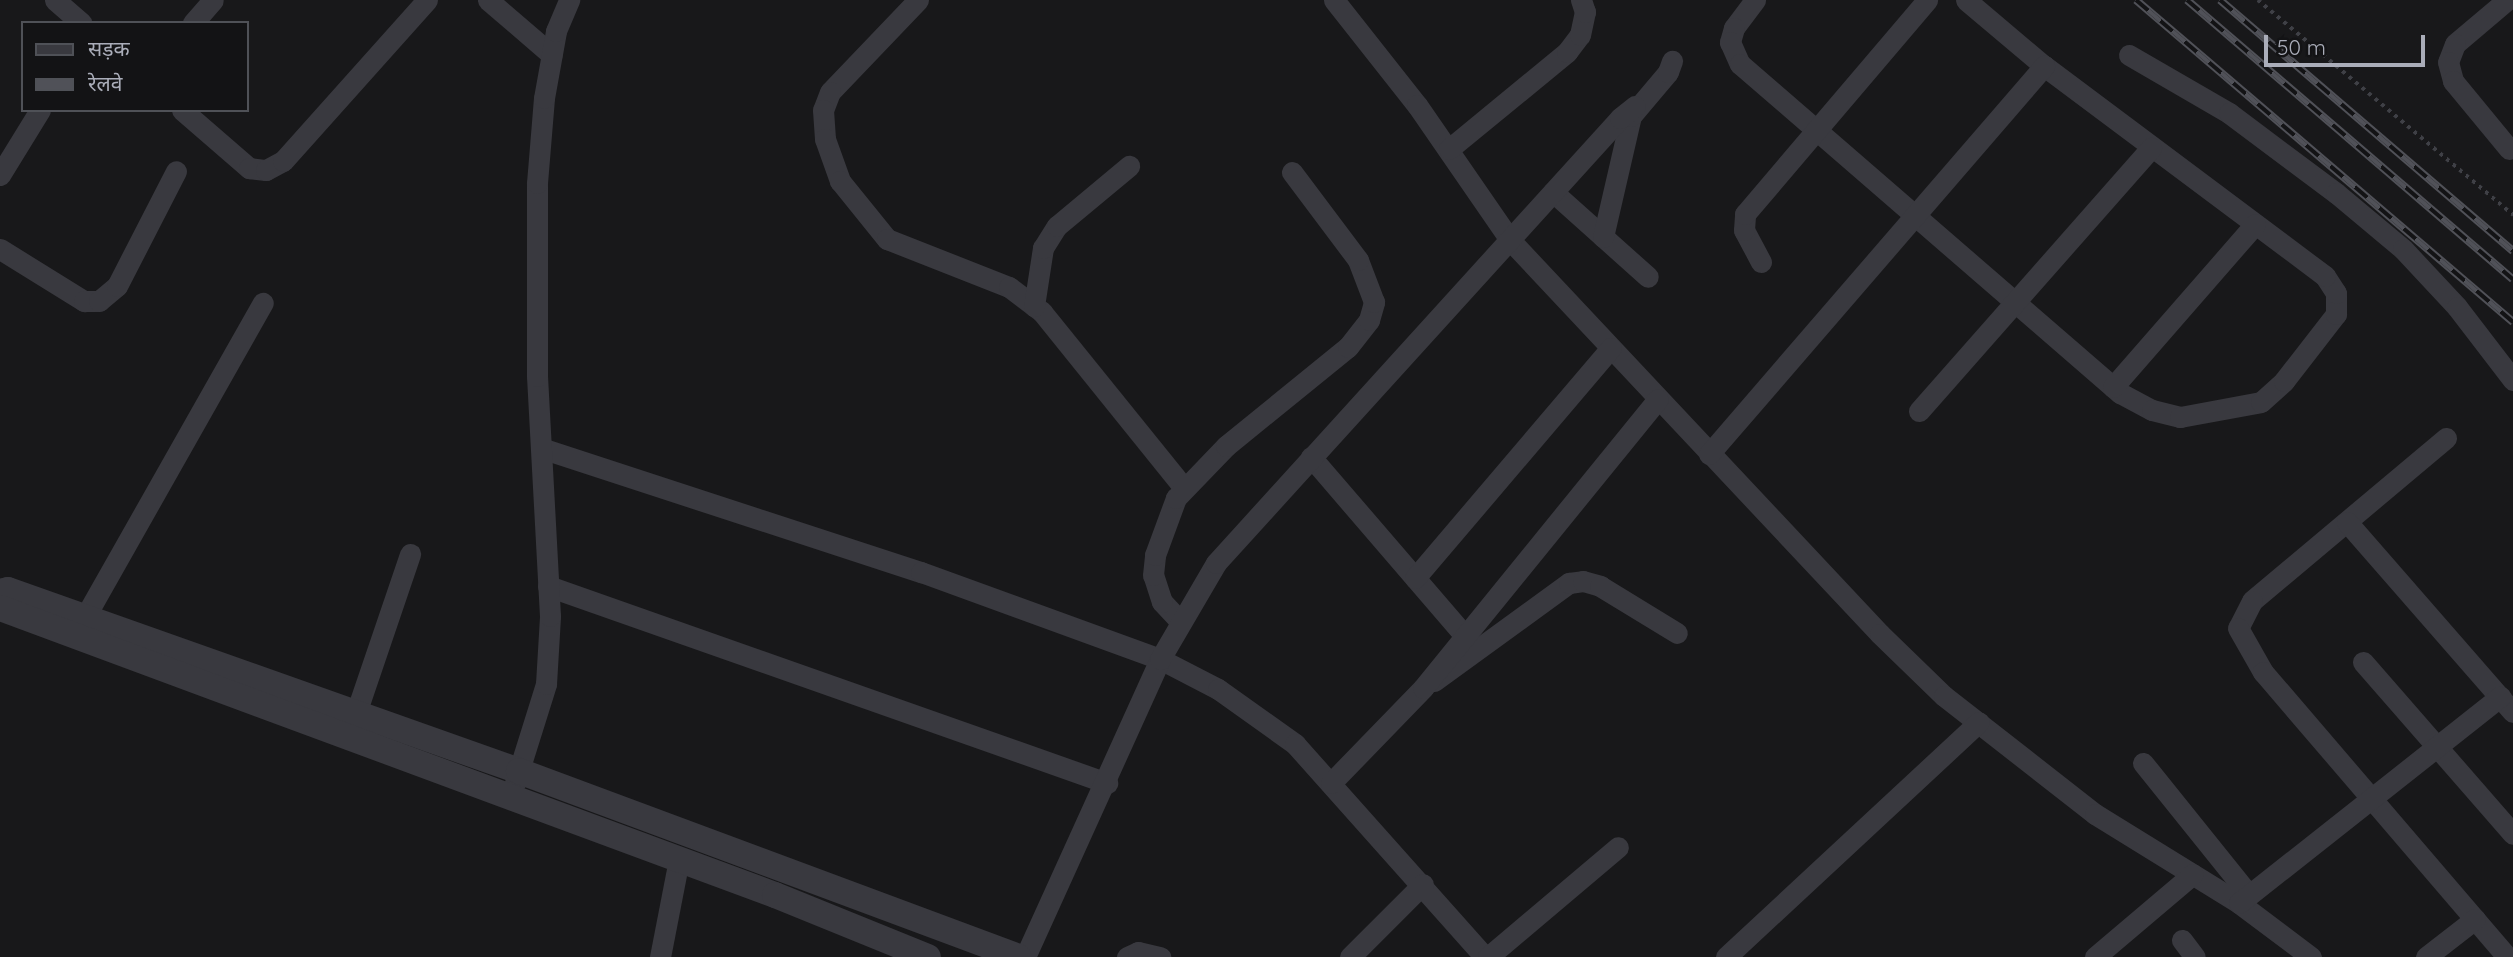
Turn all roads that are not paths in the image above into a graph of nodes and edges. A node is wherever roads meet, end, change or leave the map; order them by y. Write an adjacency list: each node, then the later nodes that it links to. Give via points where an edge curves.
1 (55, 0): 13 (street)
2 (213, 0): 14 (street)
3 (427, 0): 21 (street, via 283,162 266,170 249,168)
4 (488, 0): 15 (street)
5 (569, 0): 15 (street)
6 (918, 0): 40 (street, via 830,92 823,110 825,139 840,181 887,239 1009,287)
7 (1334, 0): 24 (street)
8 (1581, 0): 24 (street, via 1586,12 1580,35 1567,52)
9 (1755, 0): 22 (street, via 1734,28 1732,51 1749,73)
10 (1927, 0): 22 (street)
11 (1966, 0): 18 (street)
12 (2507, 0): 25 (street, via 2455,44 2448,62 2453,81)
13 (79, 21)
14 (195, 21)
15 (552, 55): 47 (street, via 537,183)
16 (2129, 55): 42 (street, via 2229,113 2403,249 2457,307)
17 (1672, 61): 19 (street, via 1664,78)
18 (2044, 66): 23 (street); 31 (street)
19 (1635, 106): 30 (street); 33 (street)
20 (39, 112): 29 (street)
21 (184, 112)
22 (1816, 126): 31 (street); 36 (street, via 1745,214 1744,230)
23 (2151, 148): 32 (street); 39 (street)
24 (1449, 149): 34 (street)
25 (2509, 149)
26 (1129, 166): 40 (street, via 1057,226 1043,248)
27 (176, 171): 35 (street, via 117,286 99,301 84,301)
28 (1292, 172): 50 (street, via 1358,260 1374,302 1369,320 1349,347 1226,446)
29 (0, 175)
30 (1553, 192): 33 (street); 34 (street)
31 (1918, 216): 39 (street); 48 (street)
32 (2255, 225): 43 (street); 43 (street, via 2325,276 2336,293 2336,314 2284,381 2261,402 2180,417 2152,410)
33 (1603, 237): 37 (street)
34 (1510, 240): 41 (street); 49 (street)
35 (0, 249)
36 (1761, 262)
37 (1648, 277)
38 (263, 303): 57 (street)
39 (2016, 303): 43 (street); 45 (street)
40 (1034, 306): 50 (street)
41 (1611, 348): 44 (street); 53 (street)
42 (2513, 380)
43 (2113, 387)
44 (1658, 399): 48 (street); 60 (street)
45 (1919, 411)
46 (2446, 438): 51 (street)
47 (541, 448): 54 (street); 61 (street, via 921,572)
48 (1709, 454): 67 (street, via 1880,635)
49 (1311, 457): 53 (street); 58 (street, via 1236,538)
50 (1184, 488): 58 (street, via 1155,555 1153,575 1162,602)
51 (2347, 522): 65 (street); 74 (street, via 2252,601 2238,628 2263,672)
52 (410, 554): 66 (street)
53 (1415, 578): 60 (street)
54 (548, 586): 70 (street, via 546,684); 71 (street)
55 (0, 592): 57 (street, via 8,590)
56 (0, 608): 64 (street)
57 (85, 617): 64 (street)
58 (1179, 620): 61 (street)
59 (1677, 633): 63 (street, via 1600,586 1569,583)
60 (1464, 635): 63 (street)
61 (1160, 659): 71 (street); 72 (street, via 1218,689 1295,744)
62 (2363, 662): 68 (street)
63 (1423, 688): 72 (street)
64 (279, 698): 66 (street); 73 (street)
65 (2506, 704): 68 (street)
66 (356, 713): 70 (street)
67 (1979, 722): 78 (street, via 2095,814); 92 (street)
68 (2436, 746): 74 (street); 75 (street)
69 (2143, 763): 80 (street)
70 (519, 771): 73 (street); 86 (street)
71 (1107, 783): 87 (street)
72 (1332, 783): 79 (street)
73 (511, 796): 77 (street)
74 (2370, 797): 80 (street); 81 (street)
75 (2513, 834)
76 (1618, 847): 91 (street)
77 (679, 859): 84 (street); 85 (street)
78 (2193, 874): 80 (street); 83 (street)
79 (1423, 884): 90 (street); 91 (street)
80 (2244, 899): 94 (street)
81 (2474, 919): 95 (street); 96 (street)
82 (2182, 940): 93 (street)
83 (2100, 955)
84 (660, 957)
85 (928, 957)
86 (1018, 957)
87 (1024, 957)
88 (1127, 957): 89 (street, via 1138,952)
89 (1160, 957)
90 (1349, 957)
91 (1487, 957)
92 (1726, 957)
93 (2195, 957)
94 (2311, 957)
95 (2426, 957)
96 (2507, 957)

